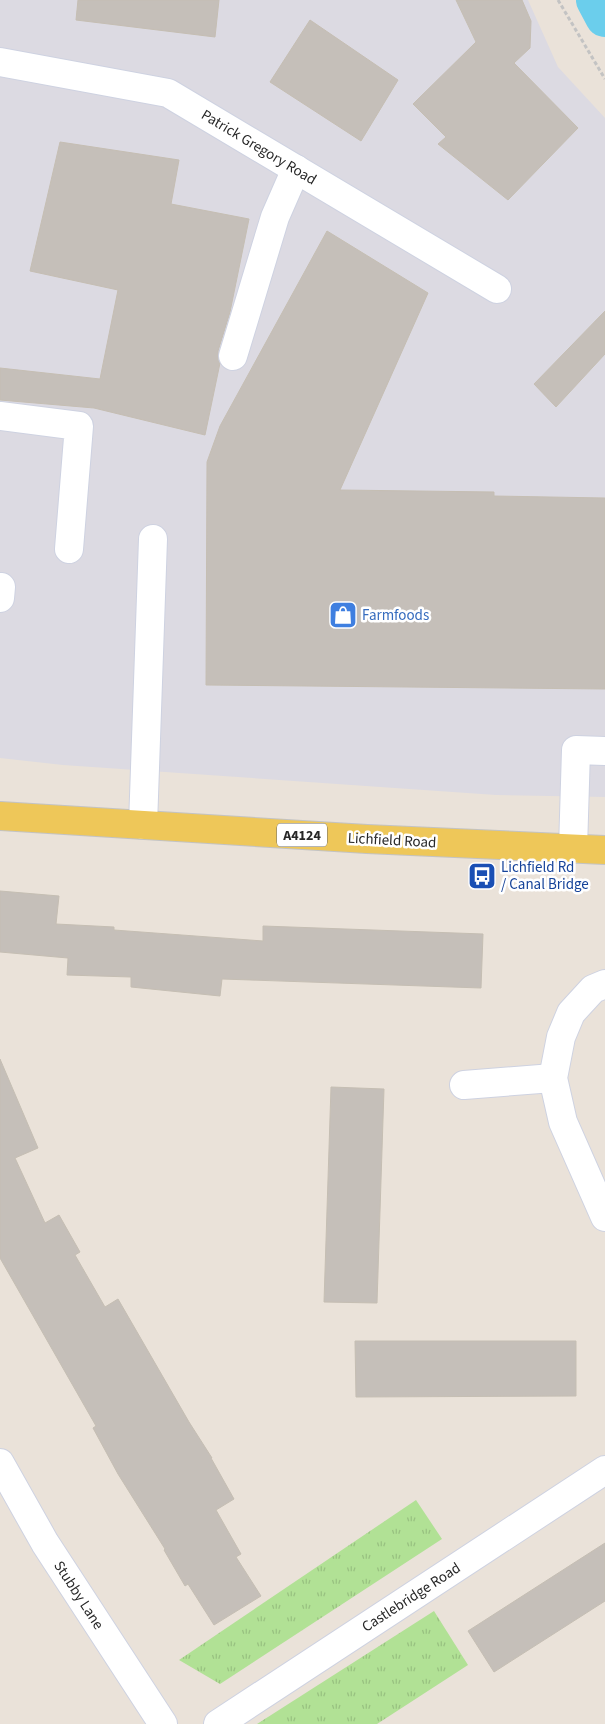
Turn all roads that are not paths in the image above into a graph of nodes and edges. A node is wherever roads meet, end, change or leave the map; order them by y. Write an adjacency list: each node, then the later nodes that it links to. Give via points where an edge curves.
1 (0, 62): 2 (street, Patrick Gregory Road, via 168,93)
2 (296, 169): 3 (street, Patrick Gregory Road); 4 (street, via 275,217)
3 (497, 289)
4 (233, 356)
5 (0, 416): 7 (street, via 79,426)
6 (152, 539): 10 (street)
7 (69, 549)
8 (605, 750): 11 (street, via 576,750)
9 (0, 816): 10 (main road, Lichfield Road / A4124)
10 (143, 825): 11 (main road, Lichfield Road / A4124)
11 (573, 849): 12 (main road, Lichfield Road / A4124)
12 (605, 850)
13 (605, 984): 14 (street, via 593,989 571,1013 561,1037)
14 (553, 1078): 15 (street); 16 (street, via 563,1122)
15 (464, 1085)
16 (605, 1217)
17 (0, 1463): 19 (street, Stubby Lane, via 45,1543)
18 (605, 1470): 20 (street, Castlebridge Road)
19 (163, 1724)
20 (218, 1724)

